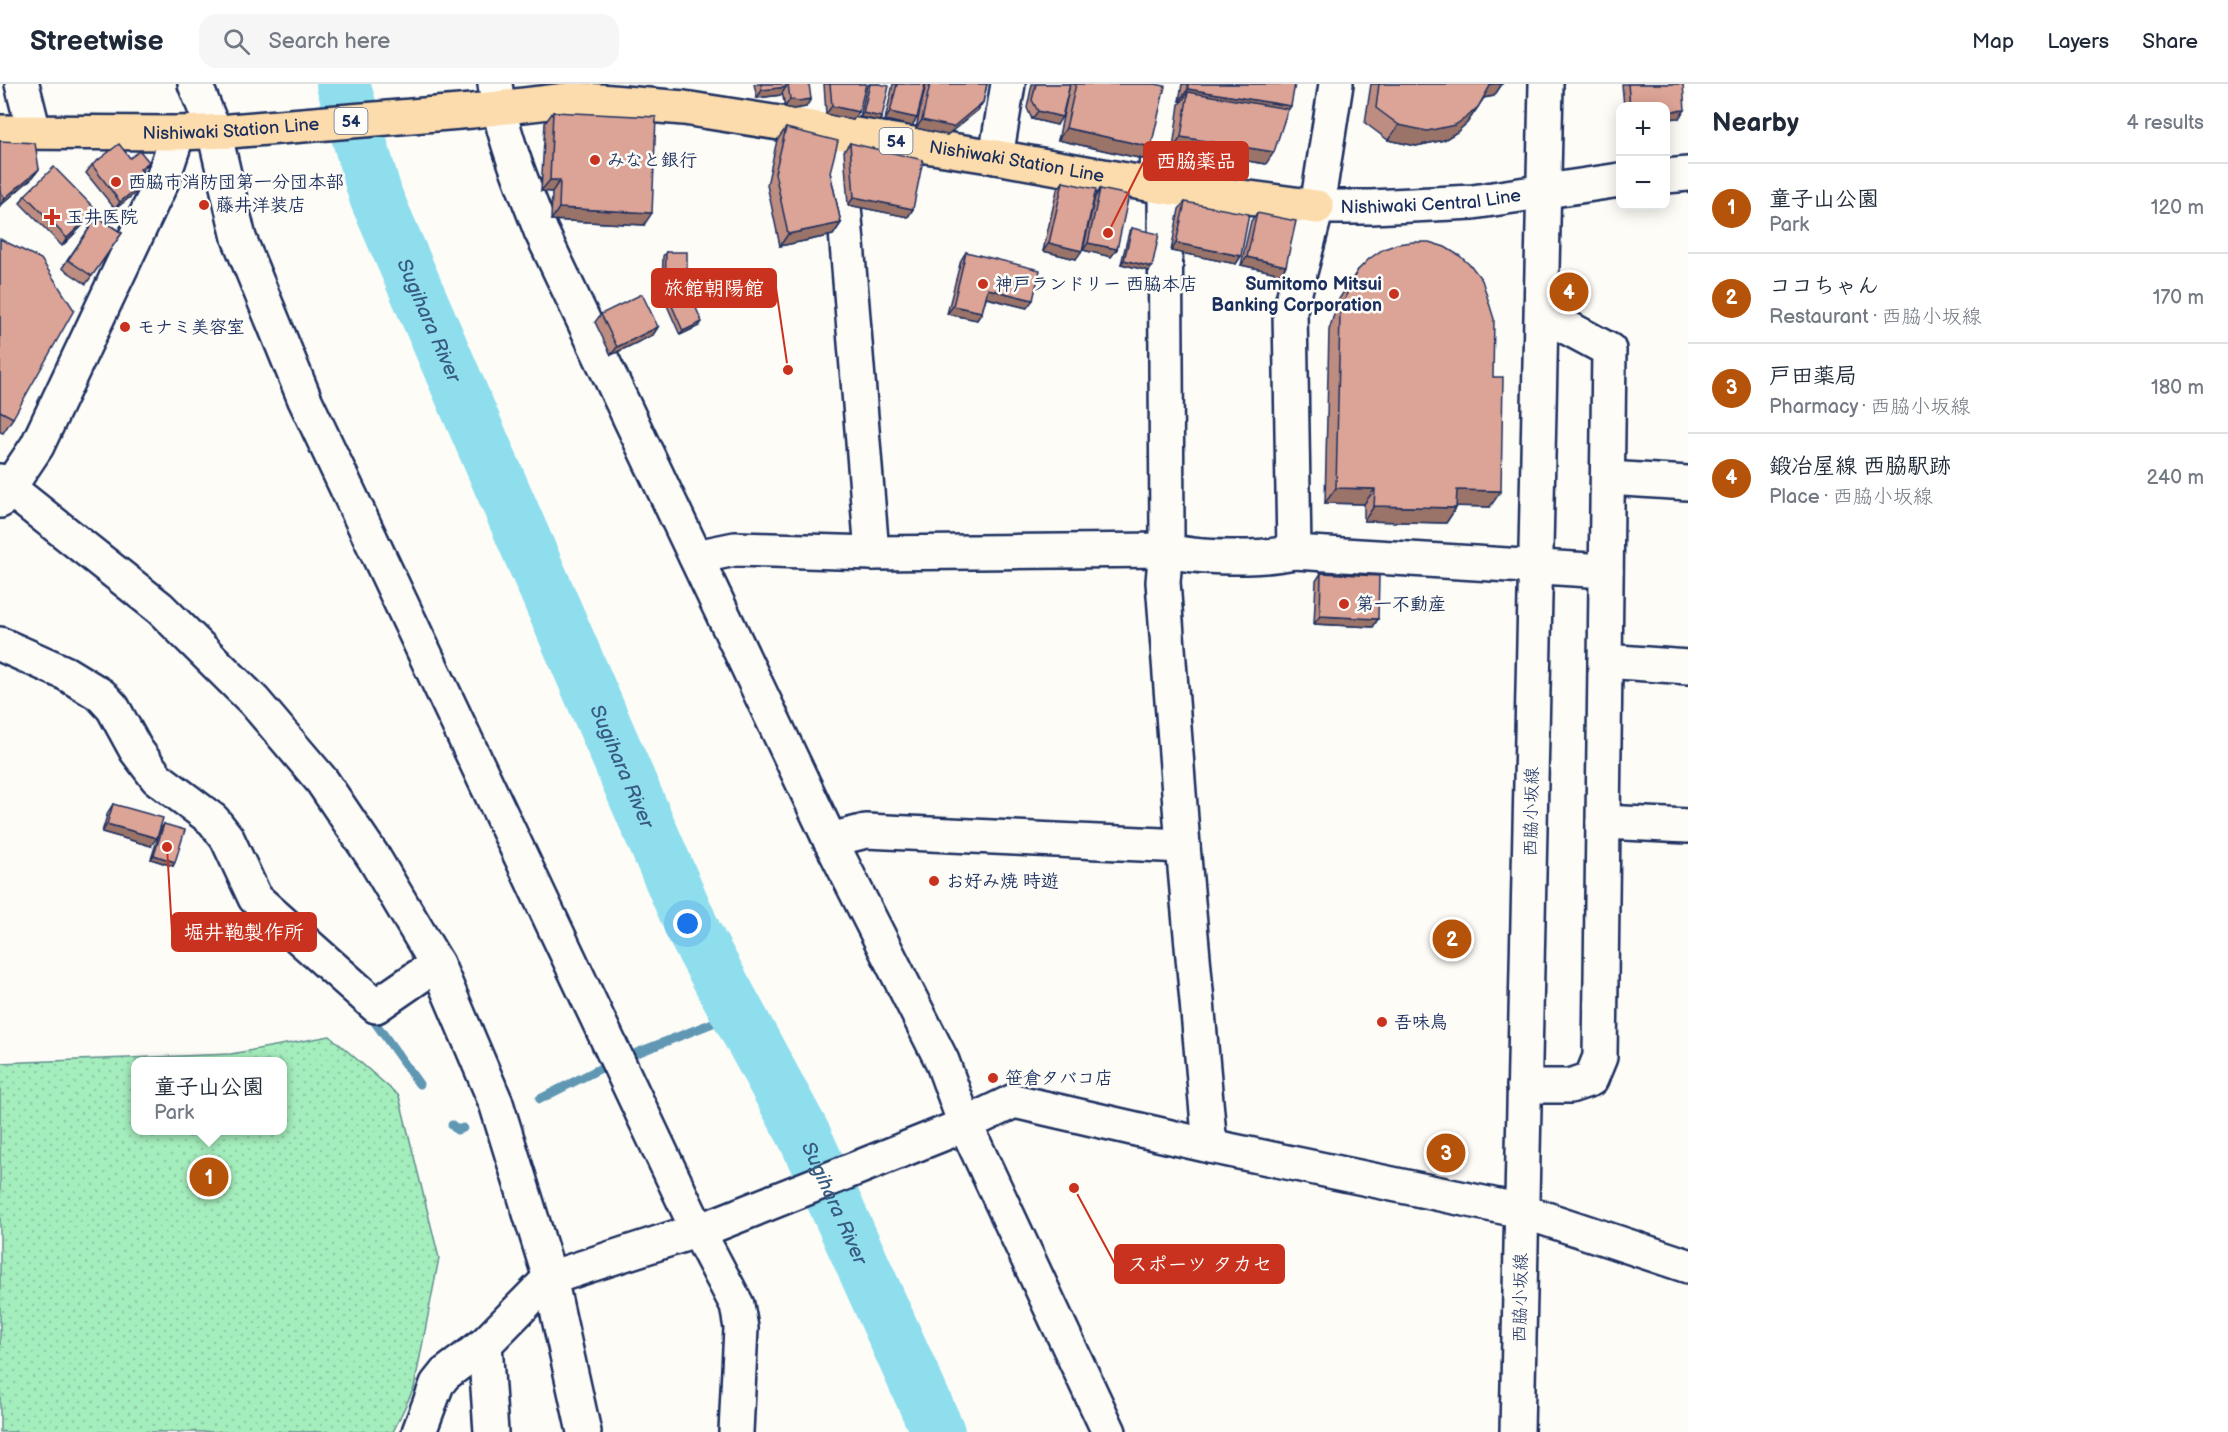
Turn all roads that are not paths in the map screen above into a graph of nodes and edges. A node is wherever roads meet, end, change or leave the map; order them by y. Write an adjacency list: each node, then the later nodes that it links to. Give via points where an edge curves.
1 (22, 84): 12 (street)
2 (195, 84): 10 (street)
3 (812, 84): 9 (street)
4 (1008, 84): 14 (street)
5 (1166, 84): 18 (street)
6 (1336, 84): 20 (street)
7 (1546, 84): 19 (street, 西脇小坂線)
8 (488, 101): 9 (main road, Nishiwaki Station Line / 54, via 575,99 684,108); 10 (main road, Nishiwaki Station Line / 54); 28 (street, via 541,231)
9 (829, 130): 14 (main road, Nishiwaki Station Line / 54); 27 (street)
10 (222, 131): 13 (main road, Nishiwaki Station Line / 54); 43 (street, via 239,238 304,400 617,1060)
11 (0, 132): 12 (main road, Nishiwaki Station Line / 54)
12 (34, 132): 13 (main road, Nishiwaki Station Line / 54)
13 (178, 133): 24 (street, via 162,181 37,446)
14 (996, 157): 18 (main road, Nishiwaki Station Line / 54)
15 (1688, 174): 16 (street)
16 (1670, 176)
17 (1616, 181): 19 (street, Nishiwaki Central Line)
18 (1159, 186): 20 (main road, Nishiwaki Station Line / 54); 25 (street)
19 (1545, 192): 20 (street, Nishiwaki Central Line, via 1434,205); 21 (street, 西脇小坂線)
20 (1317, 207): 26 (street, via 1290,311)
21 (1542, 314): 22 (street, via 1609,350); 29 (street, 西脇小坂線)
22 (1608, 478): 23 (street); 30 (street)
23 (1688, 483)
24 (3, 490): 38 (street, via 160,608 254,701 321,781 374,858)
25 (1166, 550): 26 (street, via 1182,555 1275,556); 27 (street); 37 (street, via 1163,582)
26 (1294, 552): 29 (street)
27 (872, 554): 28 (street, via 735,549)
28 (696, 557): 36 (street)
29 (1536, 566): 30 (street); 39 (street, 西脇小坂線)
30 (1606, 571): 32 (street)
31 (0, 644): 38 (street, via 64,673 100,695 113,708 156,778 213,820 227,838 255,898 376,1006)
32 (1605, 661): 33 (street); 34 (street)
33 (1688, 667)
34 (1603, 822): 35 (street); 39 (street, via 1600,1057 1591,1079 1570,1086)
35 (1688, 826)
36 (830, 840): 37 (street, via 866,831); 40 (street, via 942,1061)
37 (1183, 846): 41 (street)
38 (437, 964): 45 (street, via 496,1103)
39 (1524, 1086): 42 (street, 西脇小坂線)
40 (960, 1126): 41 (street, via 1014,1101); 43 (street); 51 (street)
41 (1210, 1146): 42 (street)
42 (1522, 1210): 44 (street); 52 (street, 西脇小坂線)
43 (707, 1227): 45 (street); 50 (street, via 737,1305 741,1328)
44 (1688, 1266)
45 (550, 1278): 46 (street); 49 (street)
46 (485, 1344): 47 (street, via 437,1384); 48 (street)
47 (419, 1432)
48 (491, 1432)
49 (584, 1432)
50 (736, 1432)
51 (1109, 1432)
52 (1517, 1432)

